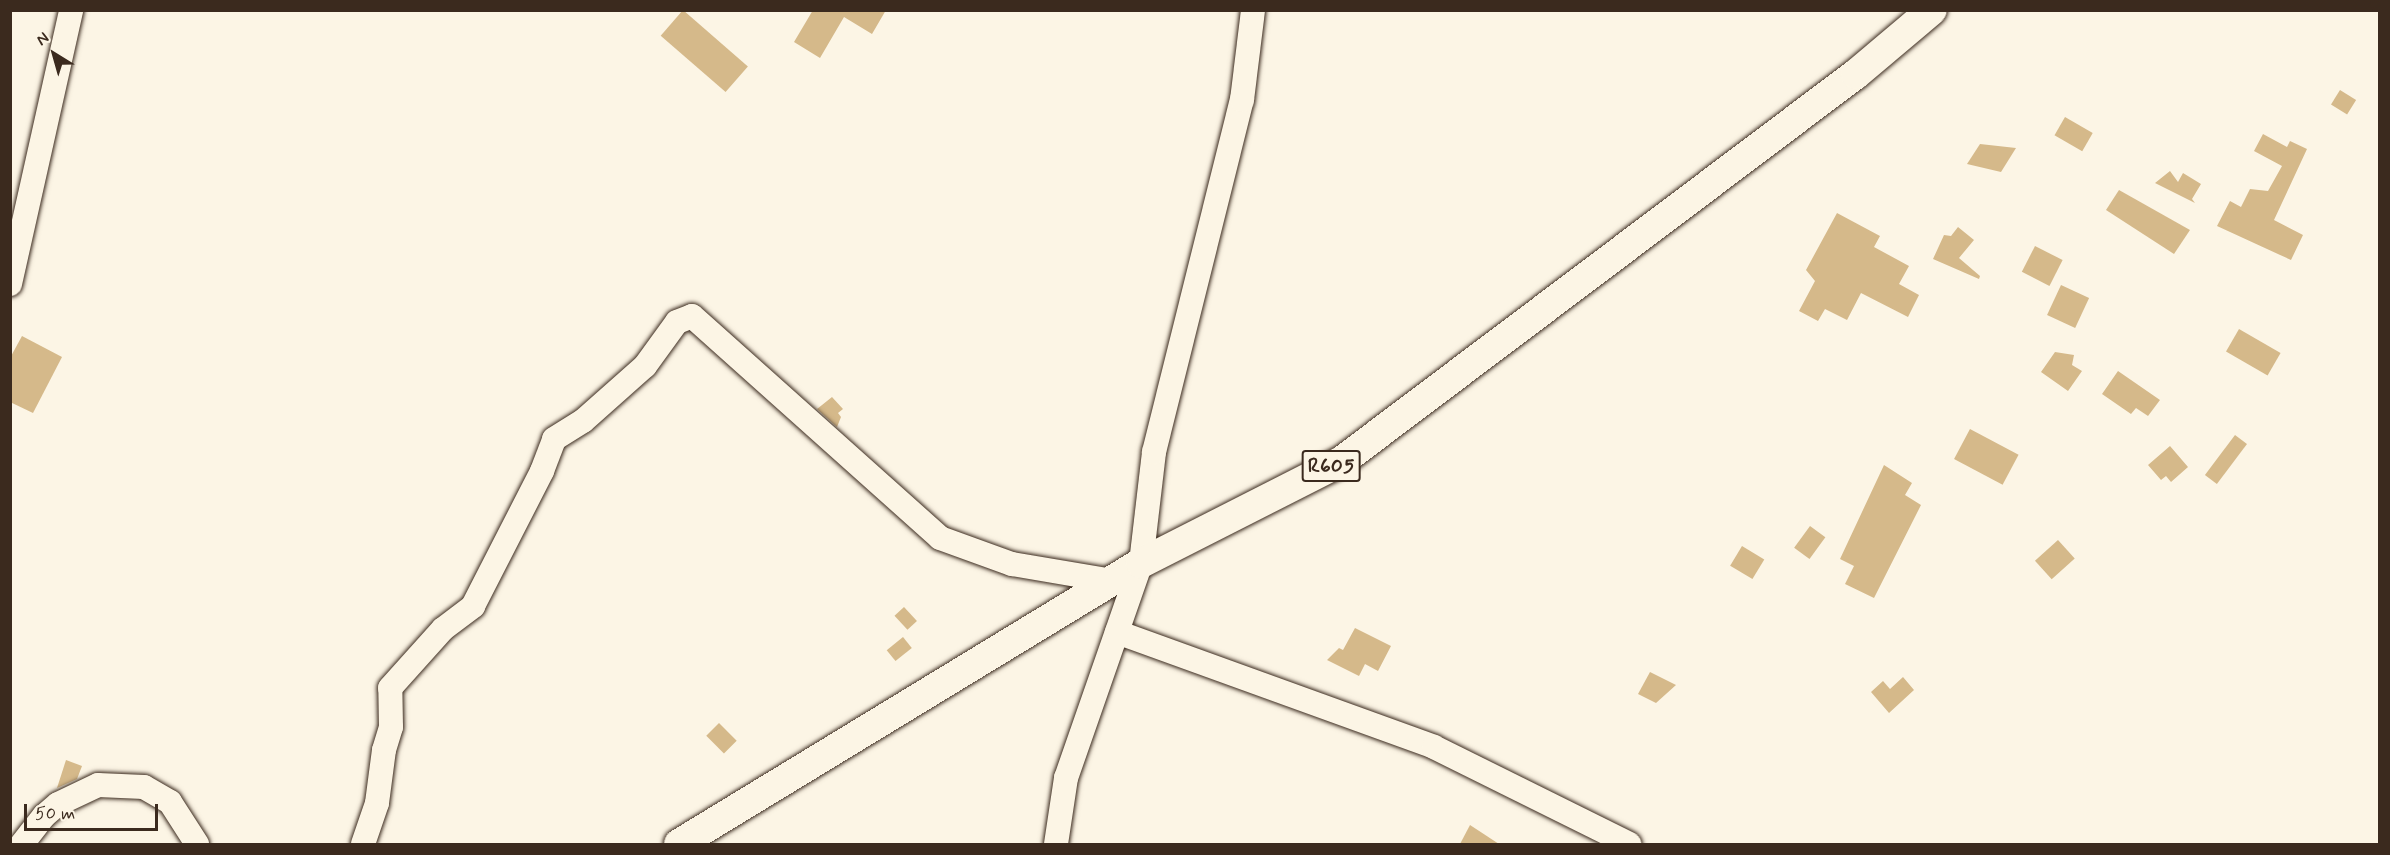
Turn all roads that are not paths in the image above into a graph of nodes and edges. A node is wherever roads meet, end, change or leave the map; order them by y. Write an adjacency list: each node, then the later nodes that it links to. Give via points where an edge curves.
1 (71, 10): 4 (street)
2 (1253, 10): 5 (street, via 1240,111 1154,452)
3 (1932, 10): 5 (main road, R605, via 1856,74 1342,461)
4 (10, 284)
5 (1142, 563): 6 (main road, R605); 7 (street)
6 (1112, 581): 10 (street, via 1012,564 940,538 692,316 677,322 645,366 583,421 554,439 542,471 473,606 443,629 390,688 391,727 377,803); 11 (main road, R605)
7 (1117, 632): 12 (street, via 1066,778); 13 (street, via 1434,747)
8 (22, 844): 9 (street, via 58,804 98,785 144,787 170,802)
9 (197, 844)
10 (363, 844)
11 (679, 844)
12 (1056, 844)
13 (1629, 844)

